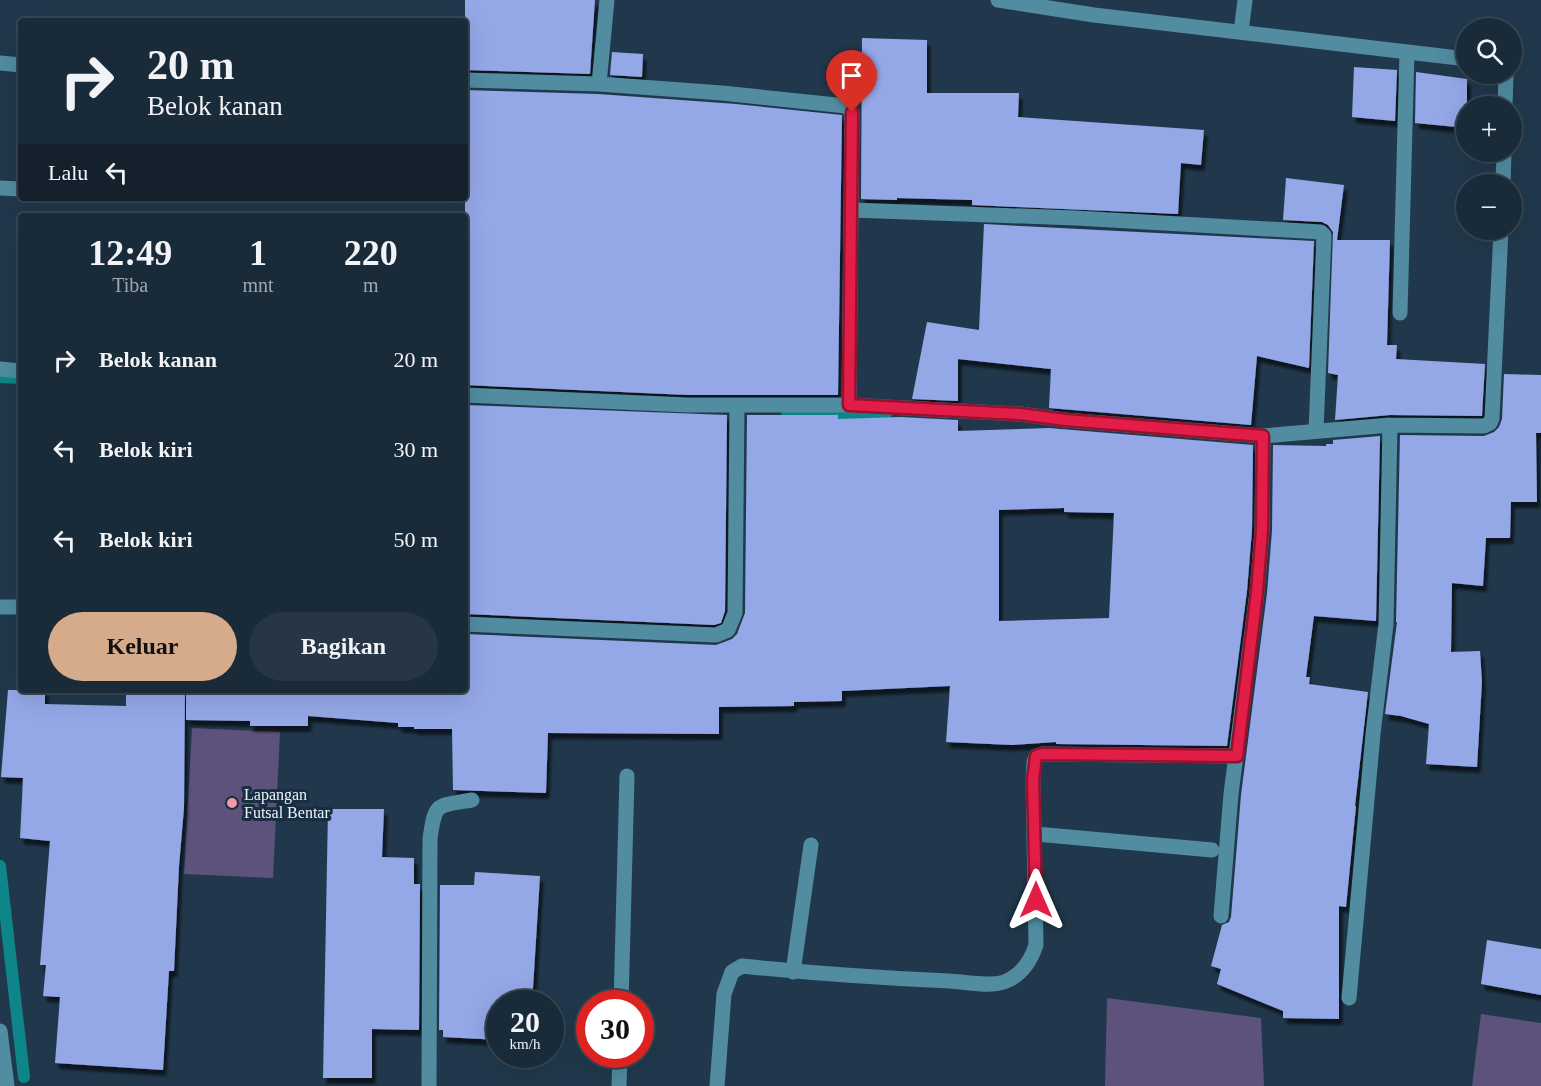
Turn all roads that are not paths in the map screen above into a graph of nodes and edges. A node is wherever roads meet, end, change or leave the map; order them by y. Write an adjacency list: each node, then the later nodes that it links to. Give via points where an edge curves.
1 (606, 0): 11 (street)
2 (998, 0): 4 (street)
3 (1245, 0): 5 (street)
4 (1095, 7): 5 (street)
5 (1241, 32): 6 (street)
6 (1407, 52): 7 (street); 16 (street)
7 (1456, 58)
8 (0, 63): 9 (street)
9 (18, 66)
10 (468, 80): 11 (street)
11 (598, 84): 14 (street, via 846,106 852,112)
12 (0, 188): 13 (street)
13 (18, 189)
14 (852, 210): 20 (street); 23 (street, via 1321,232 1324,235)
15 (1501, 240): 22 (street, via 1490,423)
16 (1400, 313)
17 (0, 369): 18 (street)
18 (18, 371)
19 (468, 395): 21 (street)
20 (849, 405): 21 (street); 24 (street, via 1020,414)
21 (737, 406): 27 (street, via 735,613 728,630 716,635)
22 (1390, 425): 23 (street); 37 (street, via 1386,624)
23 (1316, 431): 24 (street)
24 (1263, 436): 28 (street, via 1257,592)
25 (0, 607): 26 (street)
26 (18, 608)
27 (468, 624)
28 (1237, 756): 31 (street, via 1036,756); 34 (street)
29 (627, 776): 36 (street)
30 (472, 800): 42 (street, via 442,805 433,815)
31 (1036, 834): 33 (street); 35 (street, via 1036,945 1030,961 1004,982)
32 (811, 845): 35 (street)
33 (1212, 850)
34 (1221, 916)
35 (794, 972): 44 (street, via 742,966 732,972 724,994)
36 (621, 990)
37 (1349, 998)
38 (0, 1031): 39 (street)
39 (1, 1048): 41 (street)
40 (620, 1068): 43 (street)
41 (7, 1086)
42 (429, 1086)
43 (619, 1086)
44 (717, 1086)

